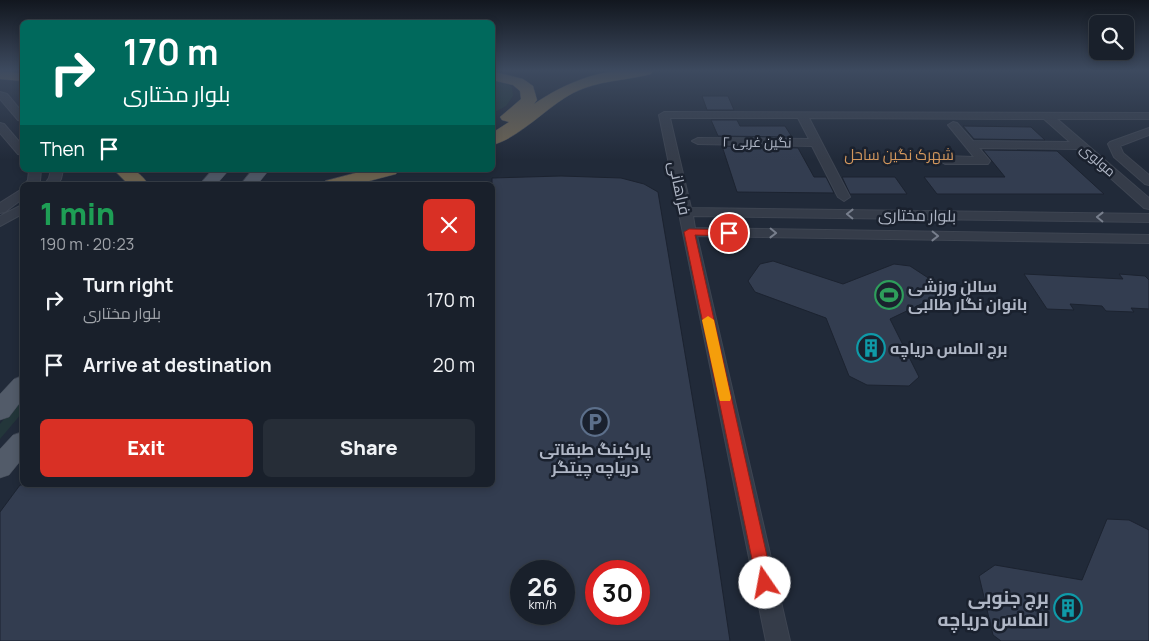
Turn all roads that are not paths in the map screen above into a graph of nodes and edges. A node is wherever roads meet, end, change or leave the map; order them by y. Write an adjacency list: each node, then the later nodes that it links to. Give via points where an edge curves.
1 (7, 101): 5 (street)
2 (528, 101): 8 (highway, via 516,113)
3 (549, 101): 12 (highway)
4 (802, 115): 6 (street); 14 (street); 33 (street, فراهانی, via 664,115)
5 (20, 116)
6 (1047, 116): 7 (street); 16 (street, مولوی)
7 (1149, 116)
8 (495, 124)
9 (953, 125): 15 (street)
10 (0, 126): 17 (street)
11 (1149, 130): 23 (street, via 1114,144 1118,155)
12 (495, 138)
13 (698, 141): 14 (street, نگین غربی ۲)
14 (817, 143): 29 (street)
15 (970, 144): 16 (street); 18 (street, via 984,161)
16 (1081, 146): 30 (street, مولوی)
17 (20, 150)
18 (945, 160)
19 (126, 172): 24 (highway)
20 (219, 172): 25 (main road)
21 (258, 172): 26 (main road)
22 (381, 172): 27 (highway)
23 (1149, 181)
24 (137, 182)
25 (210, 182)
26 (250, 182)
27 (343, 182)
28 (20, 194): 31 (street)
29 (844, 197)
30 (1149, 205)
31 (0, 209)
32 (20, 210): 35 (street)
33 (685, 212): 34 (street, بلوار مختاری, one-way to 33); 36 (street, فراهانی)
34 (1149, 218)
35 (0, 222)
36 (689, 232): 37 (street, بلوار مختاری, one-way to 37); 42 (street, فراهانی)
37 (1149, 239)
38 (20, 387): 39 (main road)
39 (0, 410)
40 (20, 444): 41 (main road)
41 (0, 467)
42 (778, 641)

